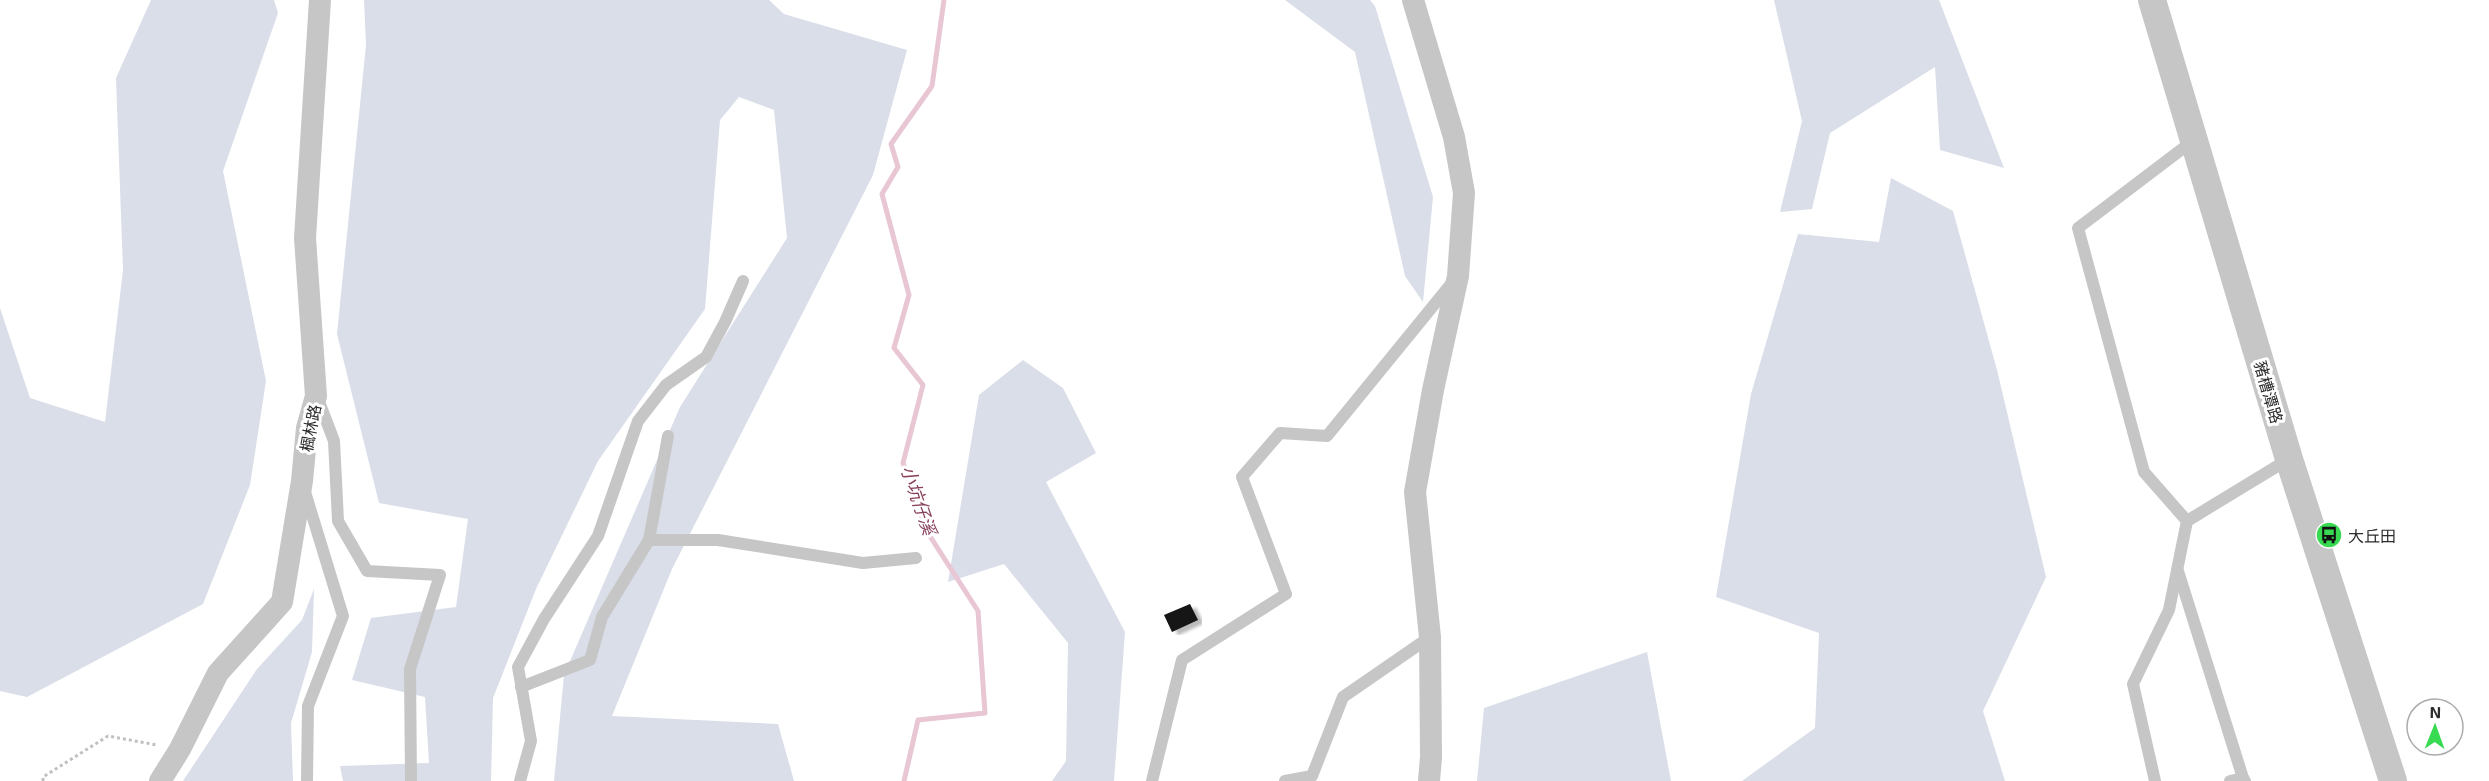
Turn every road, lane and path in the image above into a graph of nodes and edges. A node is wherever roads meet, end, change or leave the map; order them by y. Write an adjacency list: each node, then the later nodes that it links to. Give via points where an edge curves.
1 (320, 0): 7 (street, 楓林路, via 305,238)
2 (1413, 0): 5 (street, via 1454,137 1464,193)
3 (2152, 0): 4 (street, 豬槽潭路)
4 (2195, 140): 9 (street, 豬槽潭路); 11 (lane, via 2078,228 2144,472)
5 (1458, 276): 15 (street, via 1415,492); 24 (lane, via 1327,436 1280,433 1242,477 1286,594 1182,660)
6 (743, 281): 16 (lane, via 706,357 666,386 638,421 598,536 518,667)
7 (316, 396): 10 (street, 楓林路, via 307,428); 22 (lane, via 334,441 338,521 367,572 440,575 411,669)
8 (668, 436): 12 (lane)
9 (2289, 459): 11 (lane); 28 (street, 豬槽潭路)
10 (302, 481): 17 (street, 楓林路, via 282,602 218,674); 21 (lane, via 343,616 308,706)
11 (2187, 521): 14 (lane)
12 (649, 540): 13 (lane, via 717,540 863,563); 16 (lane, via 602,616 590,660)
13 (916, 558)
14 (2177, 569): 18 (lane); 27 (lane, via 2169,610 2133,684)
15 (1430, 637): 25 (lane, via 1343,697 1312,776); 26 (street)
16 (521, 687): 23 (lane, via 531,741)
17 (180, 749): 19 (path, via 108,736 43,777); 20 (street, 楓林路)
18 (2239, 780)
19 (43, 781)
20 (160, 781)
21 (307, 781)
22 (411, 781)
23 (520, 781)
24 (1152, 781)
25 (1285, 781)
26 (1429, 781)
27 (2155, 781)
28 (2393, 781)

